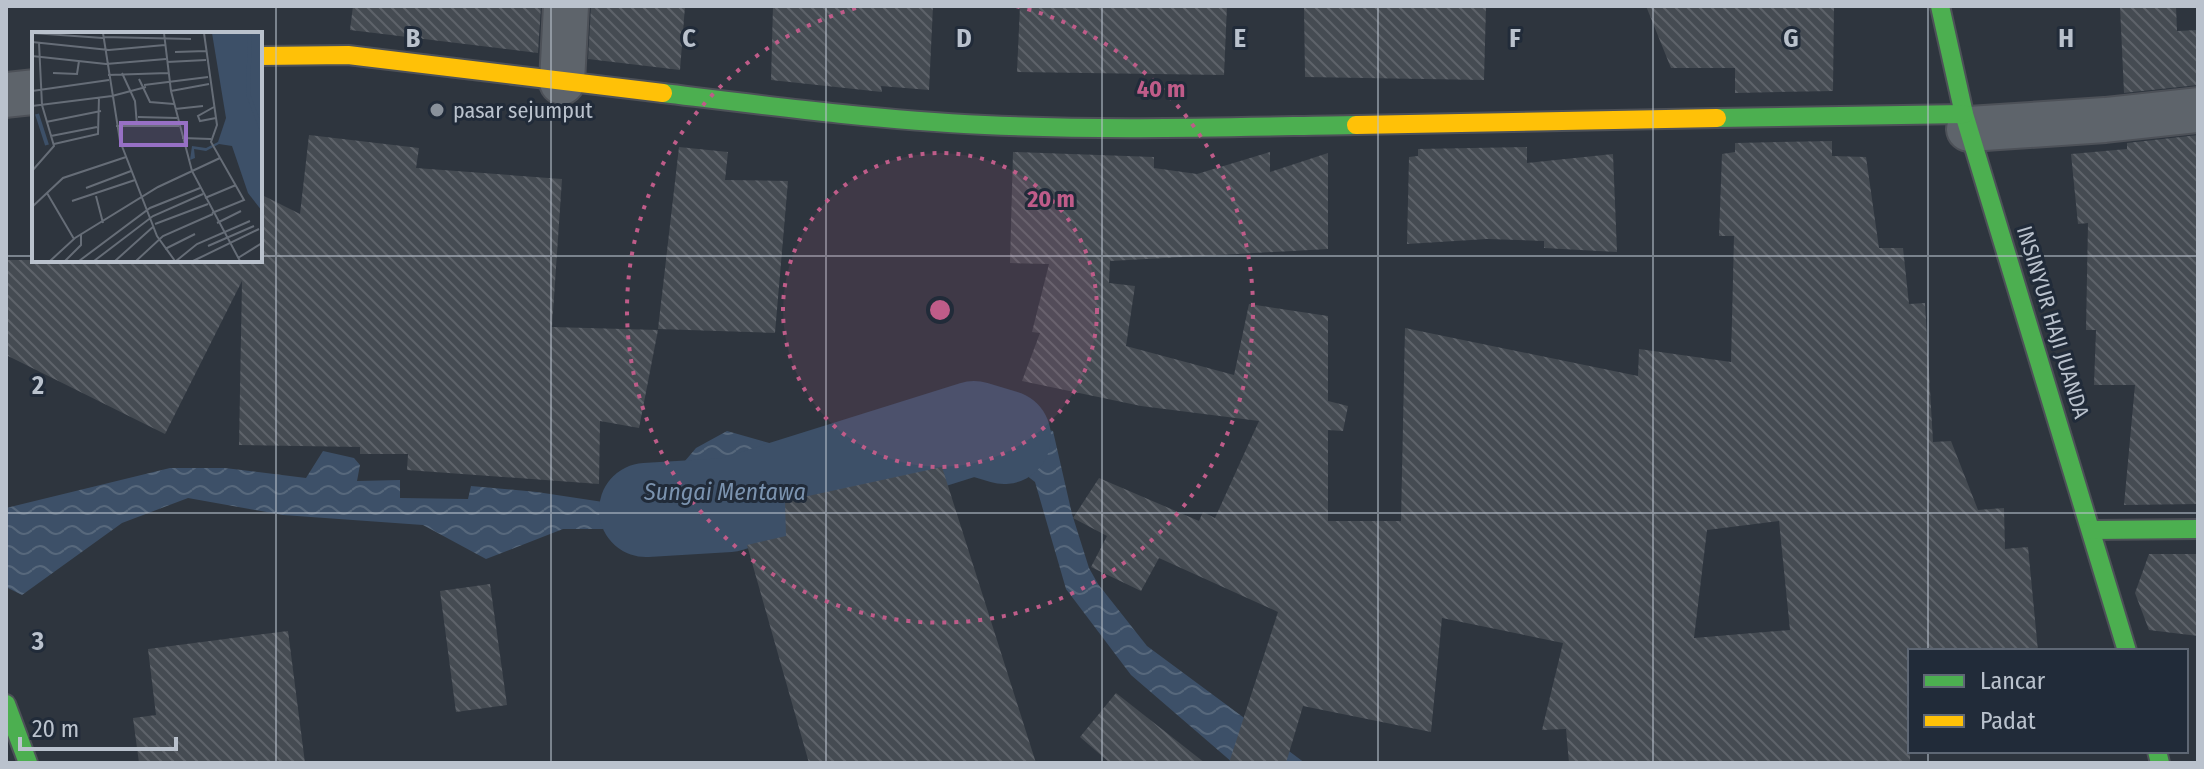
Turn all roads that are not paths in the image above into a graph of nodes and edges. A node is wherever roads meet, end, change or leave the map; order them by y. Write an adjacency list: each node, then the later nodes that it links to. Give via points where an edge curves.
1 (566, 6): 4 (street)
2 (1940, 6): 8 (street, INSINYUR HAJI JUANDA)
3 (262, 56): 4 (street, via 348,55)
4 (562, 82): 8 (street, via 1009,126)
5 (32, 92): 6 (street)
6 (6, 95)
7 (2198, 110): 8 (street, via 2105,120)
8 (1967, 122): 10 (street, INSINYUR HAJI JUANDA)
9 (2198, 529): 10 (street)
10 (2091, 530): 11 (street, INSINYUR HAJI JUANDA)
11 (2126, 649)
12 (6, 704): 13 (street)
13 (28, 763)

